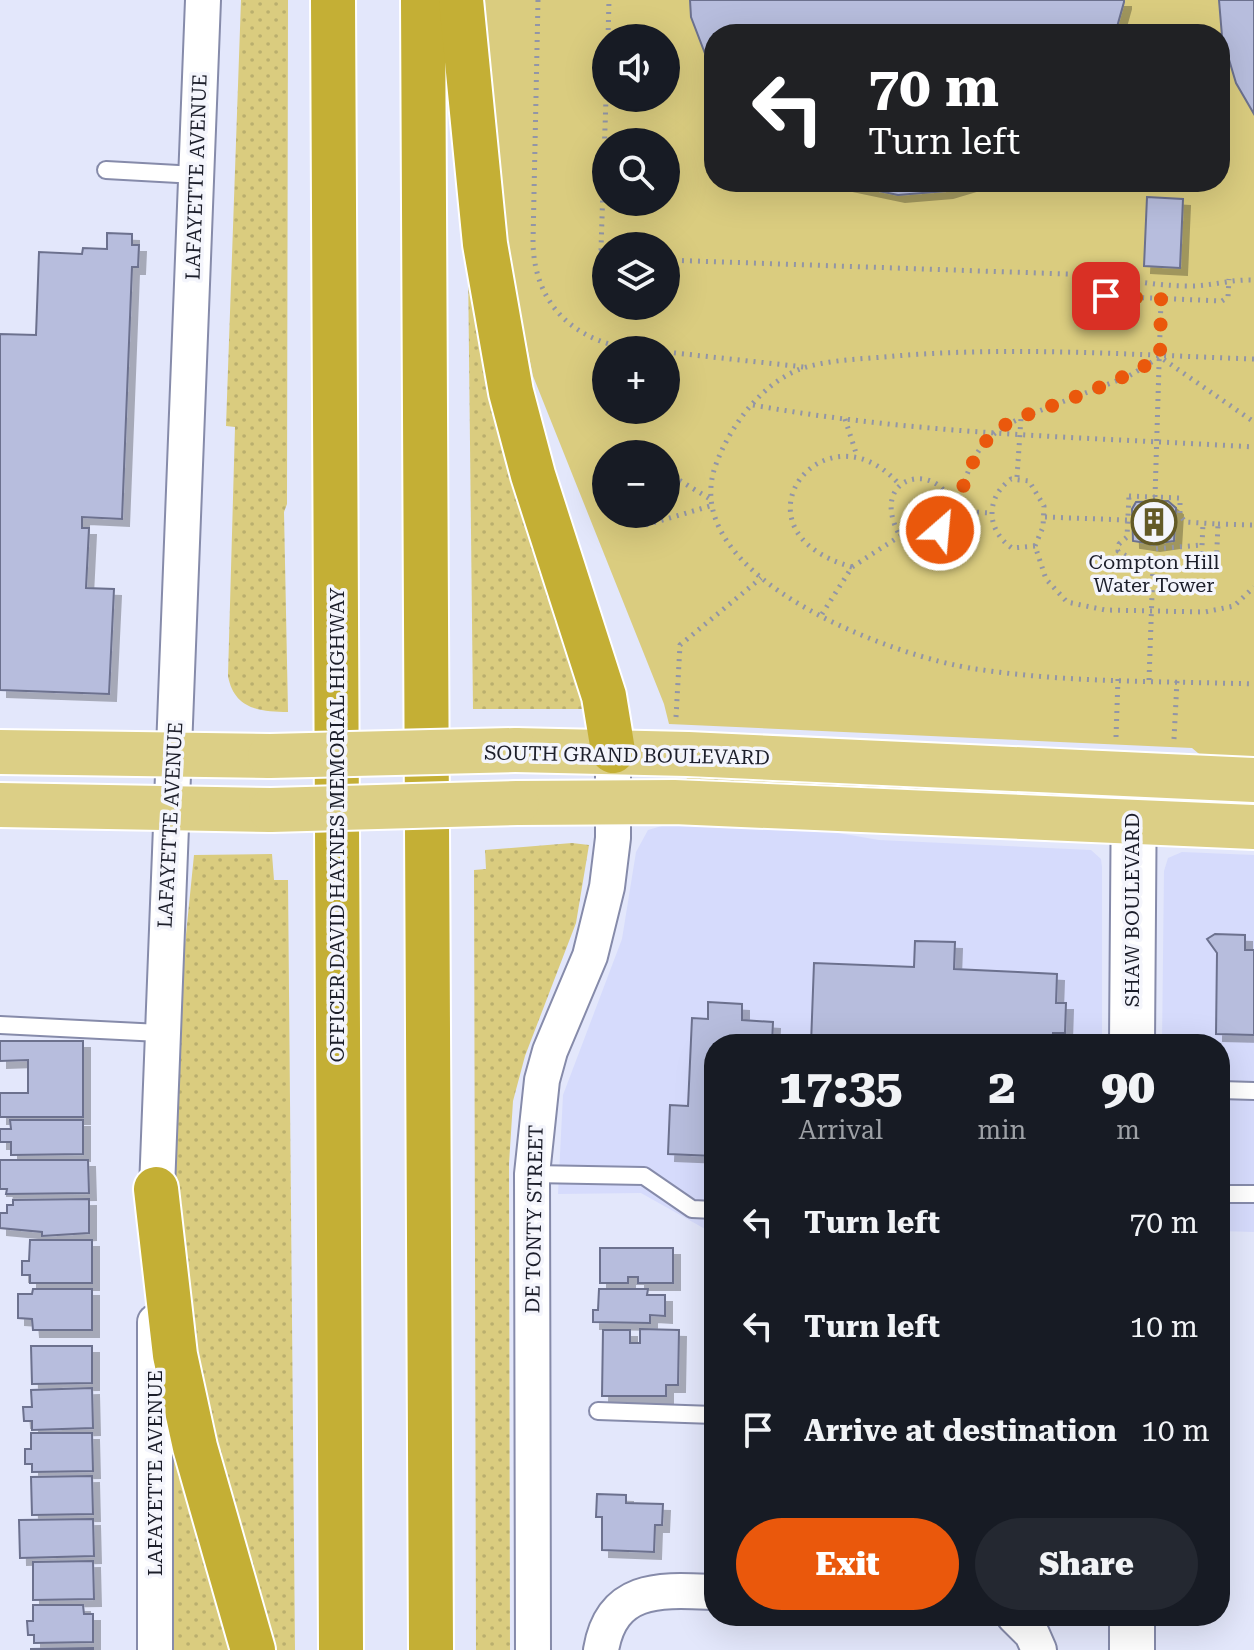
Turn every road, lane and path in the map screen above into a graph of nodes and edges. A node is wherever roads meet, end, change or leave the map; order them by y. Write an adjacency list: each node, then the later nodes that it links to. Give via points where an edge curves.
1 (203, 0): 10 (street, LAFAYETTE AVENUE)
2 (333, 0): 89 (highway, OFFICER DAVID HAYNES MEMORIAL HIGHWAY)
3 (423, 0): 90 (highway)
4 (461, 0): 62 (highway, via 485,244 511,392 607,706)
5 (538, 0): 17 (path, via 536,277 546,299)
6 (609, 0): 7 (path)
7 (608, 24)
8 (606, 112): 11 (path)
9 (106, 170): 10 (lane)
10 (196, 175): 64 (street, LAFAYETTE AVENUE)
11 (602, 232)
12 (680, 260): 13 (path)
13 (1096, 275): 14 (path, via 1177,286); 16 (path, via 1099,295)
14 (1229, 279): 15 (path); 16 (path, via 1225,300)
15 (1254, 280)
16 (1161, 299): 19 (path)
17 (592, 340)
18 (680, 353): 21 (path)
19 (1160, 357): 20 (path); 21 (path, via 920,354); 23 (path, via 1129,376); 25 (path); 28 (path)
20 (1254, 359)
21 (805, 368): 22 (path, via 779,381)
22 (752, 405): 24 (path); 35 (path, via 716,464)
23 (1021, 418): 26 (path); 27 (path)
24 (845, 419): 26 (path); 30 (path)
25 (1254, 422)
26 (994, 433): 27 (path); 36 (path, via 967,471)
27 (1020, 436): 28 (path); 31 (path)
28 (1157, 442): 29 (path); 34 (path)
29 (1254, 447)
30 (857, 456): 33 (path); 49 (path, via 827,459 804,473 791,510 799,538 809,548)
31 (1017, 477): 38 (path, via 1004,484); 39 (path, via 1036,489)
32 (680, 482): 35 (path)
33 (898, 483): 36 (path, via 916,478 934,483); 44 (path, via 892,505)
34 (1155, 497): 40 (path, via 1129,496); 41 (path, via 1180,498 1181,519)
35 (710, 503): 37 (path); 51 (path, via 718,532)
36 (953, 511): 38 (path); 44 (path, via 931,536)
37 (680, 513)
38 (991, 513): 47 (path, via 1003,541 1021,549)
39 (1045, 517): 40 (path); 47 (path)
40 (1128, 520): 48 (path, via 1127,537 1118,551 1137,564)
41 (1203, 523): 42 (path); 46 (path)
42 (1218, 524): 43 (path); 50 (path, via 1216,569)
43 (1254, 525)
44 (900, 536): 49 (path)
45 (1153, 544): 46 (path, via 1153,549)
46 (1202, 545): 50 (path)
47 (1035, 546): 53 (path, via 1046,579 1067,602 1092,609)
48 (1153, 566): 50 (path); 53 (path)
49 (852, 567): 54 (path)
50 (1201, 569)
51 (761, 578): 54 (path); 59 (path, via 680,645)
52 (1254, 587): 53 (path, via 1244,599 1220,610)
53 (1151, 611): 56 (path)
54 (822, 614): 55 (path, via 944,663)
55 (1118, 679): 56 (path); 60 (path)
56 (1149, 680): 57 (path)
57 (1177, 681): 58 (path); 61 (path)
58 (1254, 684)
59 (676, 717)
60 (1116, 737)
61 (1174, 739)
62 (613, 751): 64 (main road, SOUTH GRAND BOULEVARD, bridge); 65 (main road, SOUTH GRAND BOULEVARD); 67 (street, DE TONTY STREET)
63 (0, 752): 64 (main road, SOUTH GRAND BOULEVARD)
64 (173, 757): 69 (street, LAFAYETTE AVENUE)
65 (1134, 777): 66 (main road, SOUTH GRAND BOULEVARD); 70 (street, SHAW BOULEVARD)
66 (1254, 780)
67 (613, 802): 69 (main road, bridge); 70 (main road); 77 (street, DE TONTY STREET, via 599,926 542,1080)
68 (0, 805): 69 (main road)
69 (171, 811): 73 (street, LAFAYETTE AVENUE)
70 (1132, 822): 71 (main road); 74 (street, SHAW BOULEVARD)
71 (1254, 827)
72 (0, 1025): 73 (lane)
73 (160, 1033): 78 (street, LAFAYETTE AVENUE)
74 (1132, 1034)
75 (1230, 1090): 76 (lane)
76 (1254, 1091)
77 (532, 1174): 81 (lane, via 644,1176 692,1209); 91 (street, DE TONTY STREET)
78 (156, 1189): 87 (street, LAFAYETTE AVENUE); 88 (highway, via 175,1355 195,1447)
79 (1230, 1194): 80 (lane)
80 (1254, 1194)
81 (704, 1210)
82 (598, 1411): 83 (lane)
83 (704, 1415)
84 (704, 1591): 92 (street, via 642,1593 614,1618)
85 (1024, 1626): 93 (street)
86 (1132, 1626): 94 (street)
87 (155, 1650)
88 (253, 1650)
89 (341, 1650)
90 (431, 1650)
91 (533, 1650)
92 (601, 1650)
93 (1039, 1650)
94 (1132, 1650)

